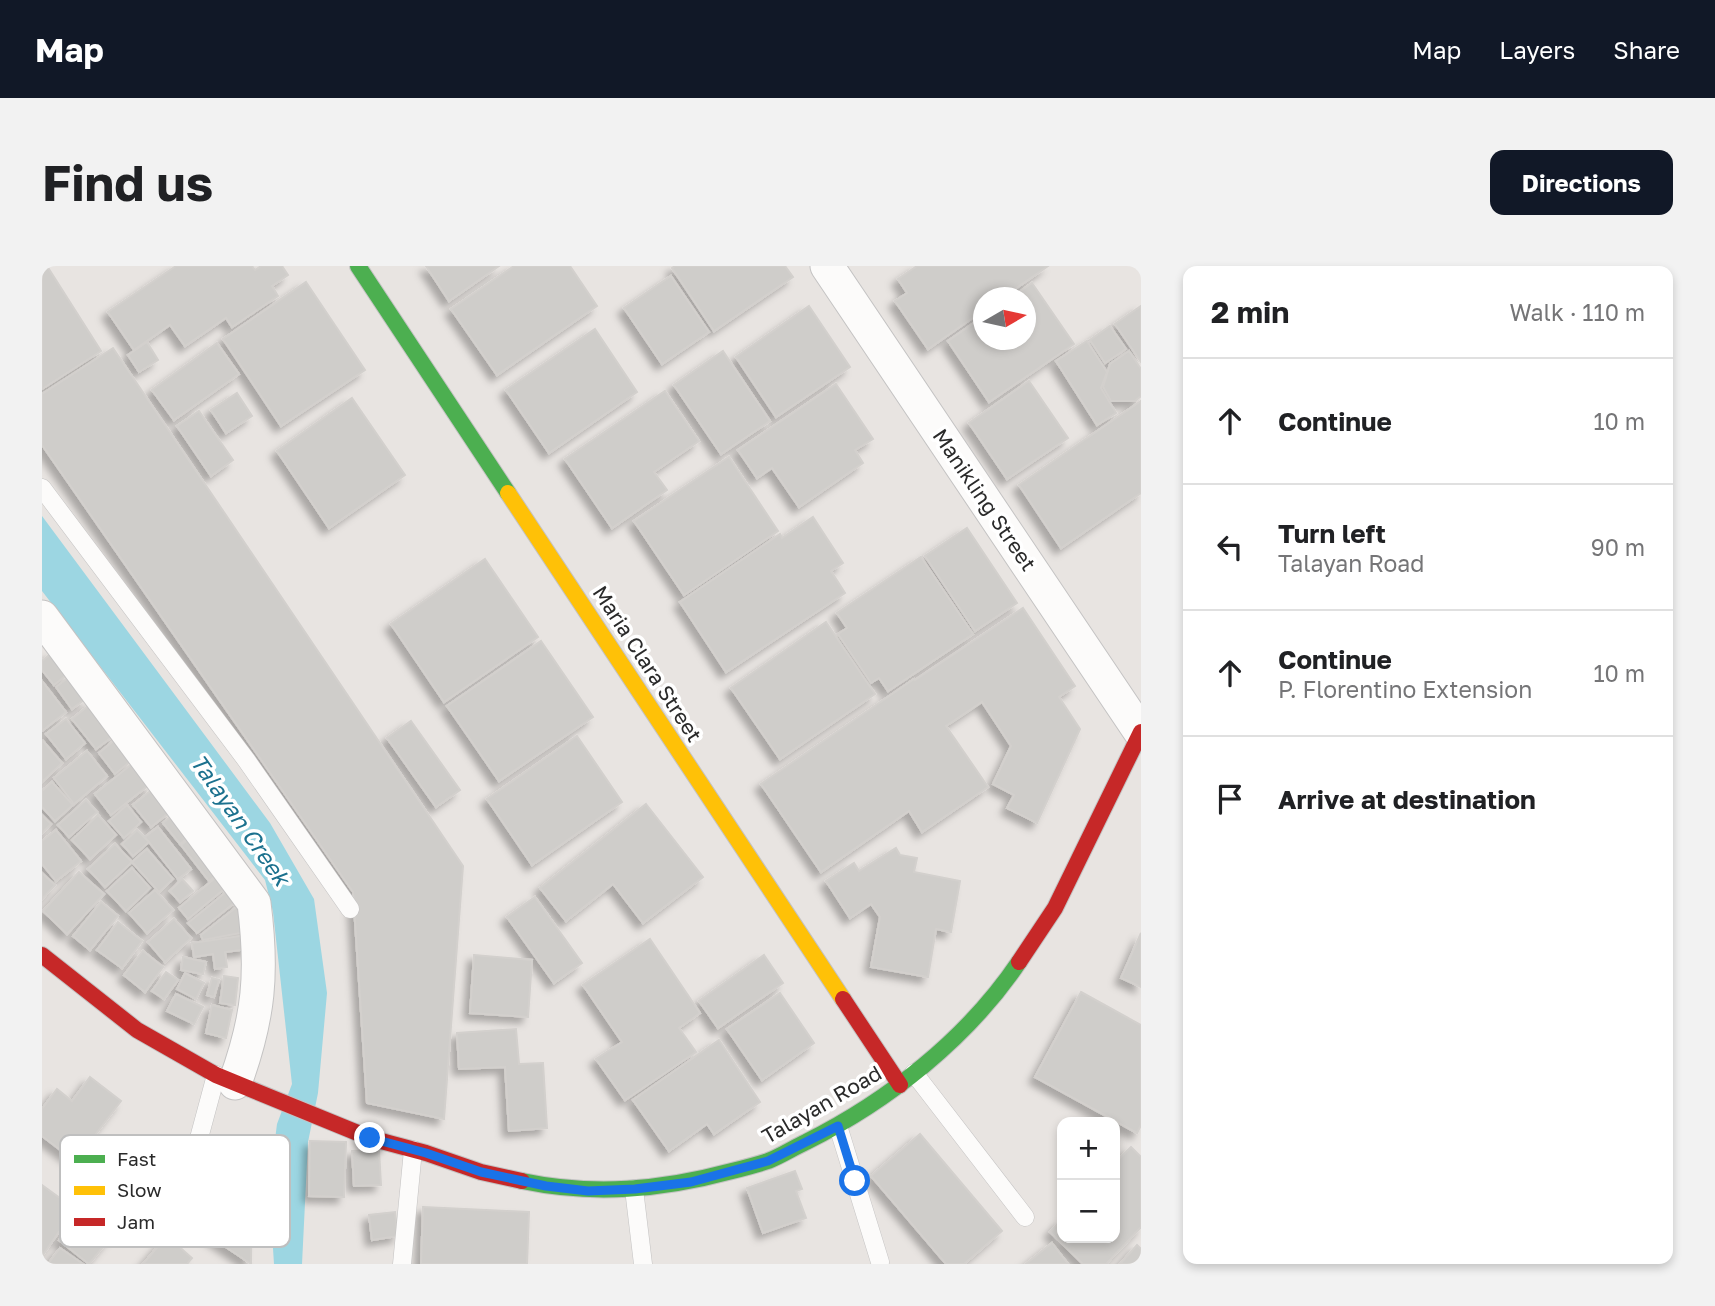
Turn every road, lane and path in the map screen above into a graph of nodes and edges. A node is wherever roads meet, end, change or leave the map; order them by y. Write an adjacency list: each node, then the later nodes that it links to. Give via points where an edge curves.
1 (358, 266): 9 (street, Maria Clara Street)
2 (827, 266): 5 (street, Manikling Street)
3 (42, 488): 6 (lane, via 247,761)
4 (42, 617): 8 (street, via 254,903 260,944 254,1023)
5 (1141, 733): 9 (street, Talayan Road, via 1055,908 1004,984 958,1034)
6 (350, 909)
7 (42, 955): 8 (street, Talayan Road, via 137,1030)
8 (226, 1079): 11 (lane); 12 (street, Talayan Road, via 370,1138)
9 (907, 1079): 10 (street, Talayan Road); 14 (lane)
10 (838, 1126): 13 (street, Talayan Road, via 768,1161 691,1182); 15 (lane)
11 (207, 1135)
12 (419, 1151): 13 (street, Talayan Road, via 481,1172 546,1186 588,1191); 16 (lane)
13 (635, 1189): 17 (lane)
14 (1026, 1216)
15 (880, 1262)
16 (402, 1264)
17 (643, 1264)

